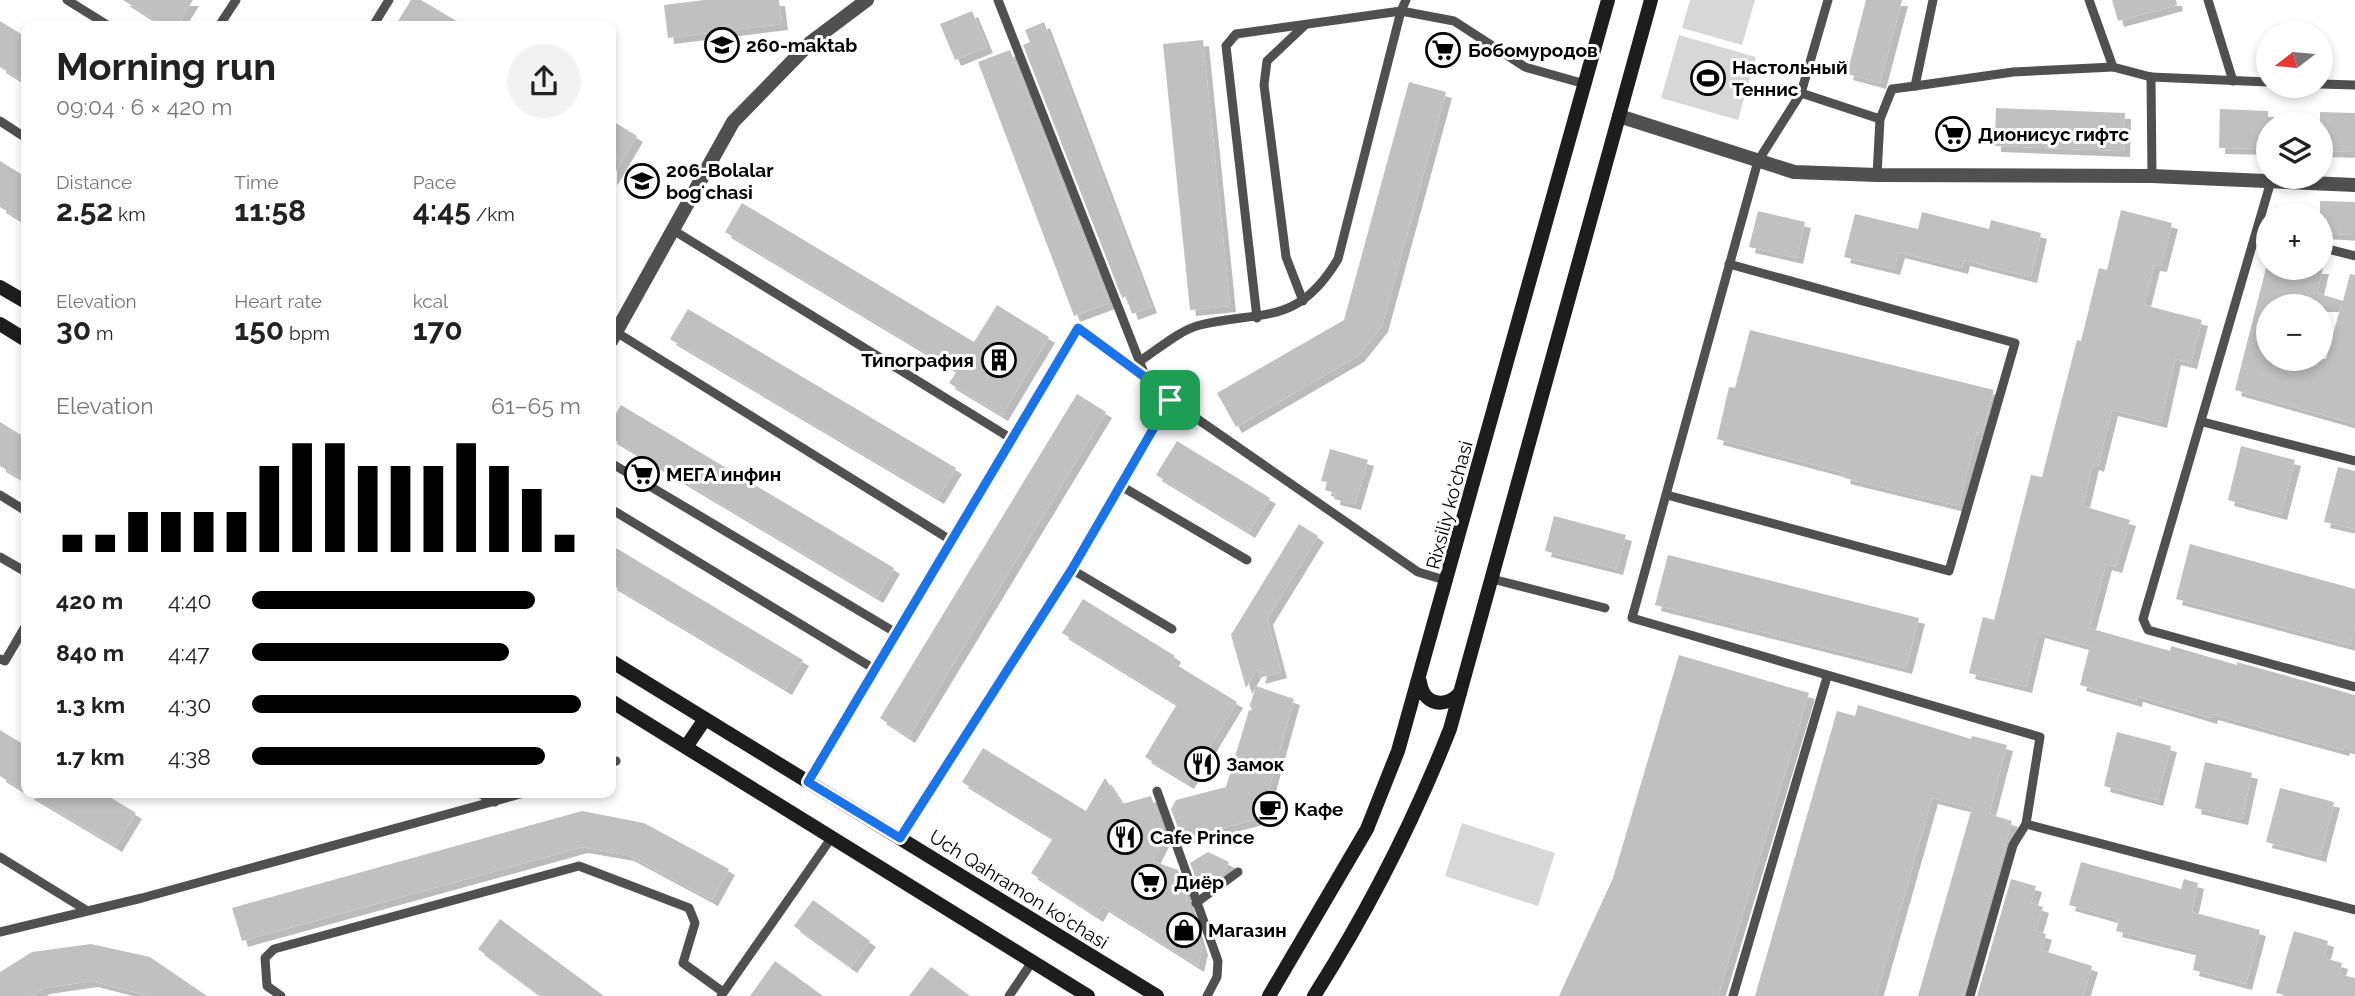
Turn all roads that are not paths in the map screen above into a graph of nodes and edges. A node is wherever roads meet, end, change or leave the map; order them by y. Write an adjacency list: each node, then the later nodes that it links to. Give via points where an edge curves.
1 (67, 0): 14 (lane)
2 (236, 0): 15 (lane)
3 (389, 0): 16 (lane)
4 (866, 0): 37 (street, via 811,42 733,122)
5 (998, 0): 50 (lane)
6 (1406, 0): 13 (lane)
7 (1608, 0): 22 (main road, Rixsiliy ko'chasi)
8 (1651, 0): 27 (main road)
9 (1828, 0): 26 (lane)
10 (1933, 0): 25 (lane)
11 (2089, 0): 18 (lane)
12 (2208, 0): 20 (lane)
13 (1401, 11): 17 (lane); 22 (lane, via 1454,21 1525,67); 44 (lane, via 1338,259 1323,284)
14 (101, 21)
15 (222, 21)
16 (376, 21)
17 (1306, 25): 44 (lane, via 1267,61 1264,85 1286,257); 45 (lane, via 1236,34 1226,46)
18 (2113, 67): 19 (lane); 25 (lane, via 2013,72)
19 (2151, 76): 20 (lane); 33 (lane)
20 (2233, 81): 21 (lane)
21 (2256, 82)
22 (1585, 84): 68 (main road, Rixsiliy ko'chasi)
23 (2333, 84): 24 (lane)
24 (2355, 85)
25 (1915, 86): 28 (lane, via 1892,89)
26 (1801, 93): 28 (lane); 31 (lane)
27 (1619, 117): 31 (street); 67 (main road)
28 (1880, 119): 32 (lane)
29 (0, 121): 30 (lane)
30 (21, 135)
31 (1758, 161): 32 (street, via 1794,172); 41 (lane)
32 (1877, 175): 33 (street)
33 (2152, 176): 34 (street)
34 (2256, 180)
35 (2333, 184): 36 (street)
36 (2355, 185)
37 (673, 230): 47 (street); 54 (lane)
38 (2256, 235): 53 (lane)
39 (2333, 250): 40 (lane)
40 (2355, 256)
41 (1729, 264): 59 (lane); 59 (lane, via 2015,343 1950,571)
42 (0, 286): 43 (main road)
43 (21, 299)
44 (1303, 301): 45 (lane)
45 (1258, 318): 50 (lane, via 1197,325)
46 (0, 324): 48 (main road)
47 (616, 332)
48 (21, 337)
49 (616, 339): 62 (lane)
50 (1140, 361): 51 (lane)
51 (1146, 378): 52 (lane); 54 (lane, via 1078,328)
52 (1170, 400): 57 (lane); 68 (lane, via 1418,572)
53 (2203, 422): 55 (lane); 78 (lane, via 2143,619 2148,630)
54 (1012, 439): 62 (lane)
55 (2355, 461)
56 (616, 466): 72 (lane)
57 (1121, 486): 64 (lane); 66 (lane)
58 (0, 495): 60 (lane)
59 (1667, 495): 76 (lane, via 1632,618)
60 (21, 509)
61 (616, 512): 75 (lane)
62 (952, 541): 72 (lane)
63 (0, 557): 65 (lane)
64 (1247, 560)
65 (21, 569)
66 (1072, 569): 70 (lane); 90 (lane)
67 (1492, 579): 69 (lane); 79 (main road)
68 (1448, 581): 77 (main road, Rixsiliy ko'chasi)
69 (1605, 608)
70 (1172, 629)
71 (21, 634): 73 (lane, via 5,661)
72 (898, 635): 75 (lane)
73 (0, 659)
74 (616, 664): 81 (main road, Uch Qahramon ko'chasi)
75 (876, 670): 83 (lane)
76 (1827, 677): 88 (lane, via 2040,737); 106 (lane)
77 (1420, 682): 79 (main road, via 1424,695 1434,702 1448,702); 104 (main road, Rixsiliy ko'chasi, via 1367,829)
78 (2355, 687)
79 (1460, 693): 105 (main road, via 1422,800 1385,876)
80 (616, 704): 82 (main road)
81 (705, 719): 82 (main road); 83 (main road, Uch Qahramon ko'chasi)
82 (686, 747): 89 (main road)
83 (808, 782): 90 (main road, Uch Qahramon ko'chasi)
84 (1157, 791): 93 (lane)
85 (488, 798): 87 (lane)
86 (510, 798): 87 (lane)
87 (495, 803): 94 (lane)
88 (2026, 824): 95 (lane); 107 (lane, via 2013,845)
89 (832, 838): 97 (main road); 98 (lane)
90 (900, 838): 102 (main road, Uch Qahramon ko'chasi)
91 (0, 857): 94 (lane)
92 (1238, 872): 93 (lane)
93 (1196, 903): 103 (lane, via 1218,961 1217,977)
94 (86, 910): 96 (lane)
95 (2355, 910)
96 (0, 932)
97 (1032, 962): 100 (lane); 101 (main road)
98 (722, 994): 99 (lane, via 683,963 695,923 689,908 579,866 274,950 265,958 267,986)
99 (281, 996)
100 (1009, 996)
101 (1088, 996)
102 (1157, 996)
103 (1207, 996)
104 (1269, 996)
105 (1314, 996)
106 (1732, 996)
107 (1970, 996)

